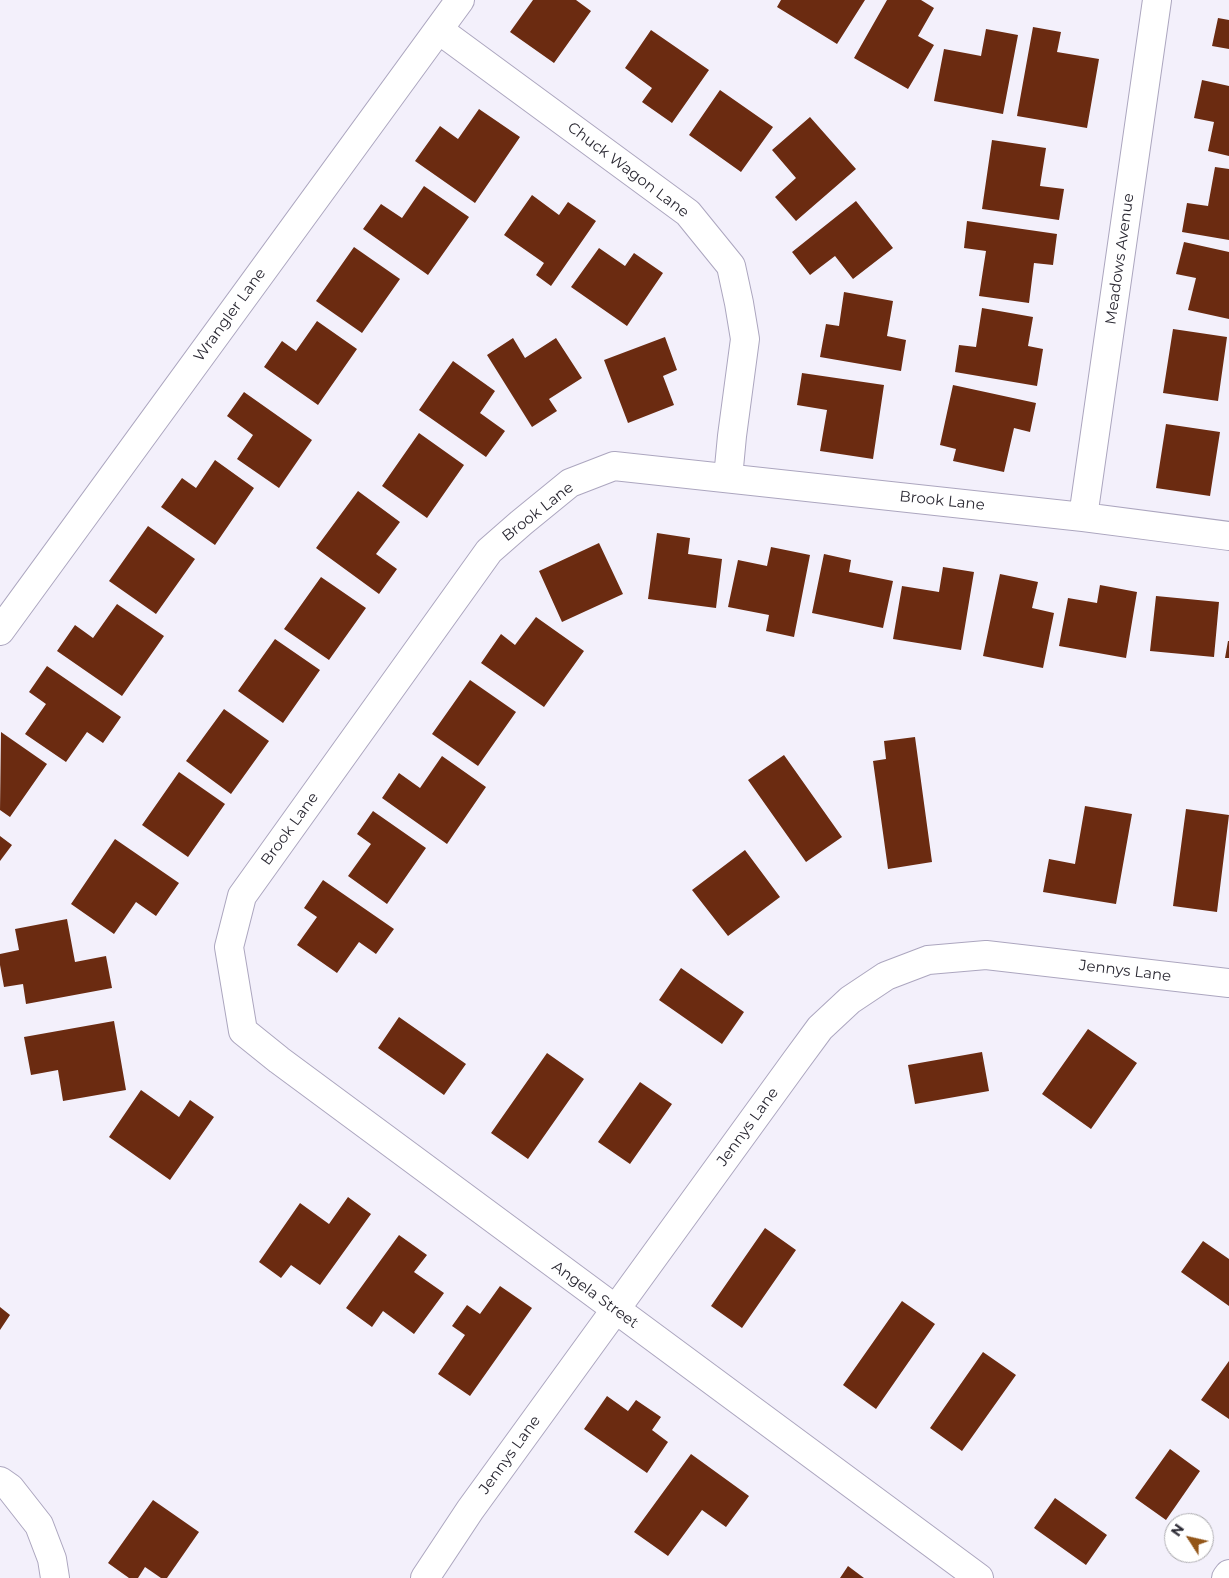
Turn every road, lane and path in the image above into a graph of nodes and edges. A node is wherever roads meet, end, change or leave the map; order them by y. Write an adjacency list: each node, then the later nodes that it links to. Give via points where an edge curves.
1 (460, 0): 3 (street, Wrangler Lane)
2 (1157, 0): 5 (street, Meadows Avenue)
3 (439, 30): 4 (street, Chuck Wagon Lane, via 688,213 731,266 745,339); 7 (street, Wrangler Lane)
4 (728, 478): 5 (street, Brook Lane); 9 (street, Brook Lane, via 614,466 570,483 489,551 242,896 229,947)
5 (1083, 517): 6 (street, Brook Lane)
6 (1229, 536)
7 (0, 631)
8 (1229, 983): 10 (street, Jennys Lane, via 986,955 928,960 886,976 850,1000 820,1028)
9 (236, 995): 10 (street, Angela Street, via 243,1031)
10 (616, 1310): 14 (street, Jennys Lane); 15 (street, Angela Street)
11 (0, 1481): 13 (street, via 10,1488 39,1525 52,1559)
12 (1229, 1574): 16 (street)
13 (55, 1578)
14 (424, 1578)
15 (979, 1578)
16 (1226, 1578)

